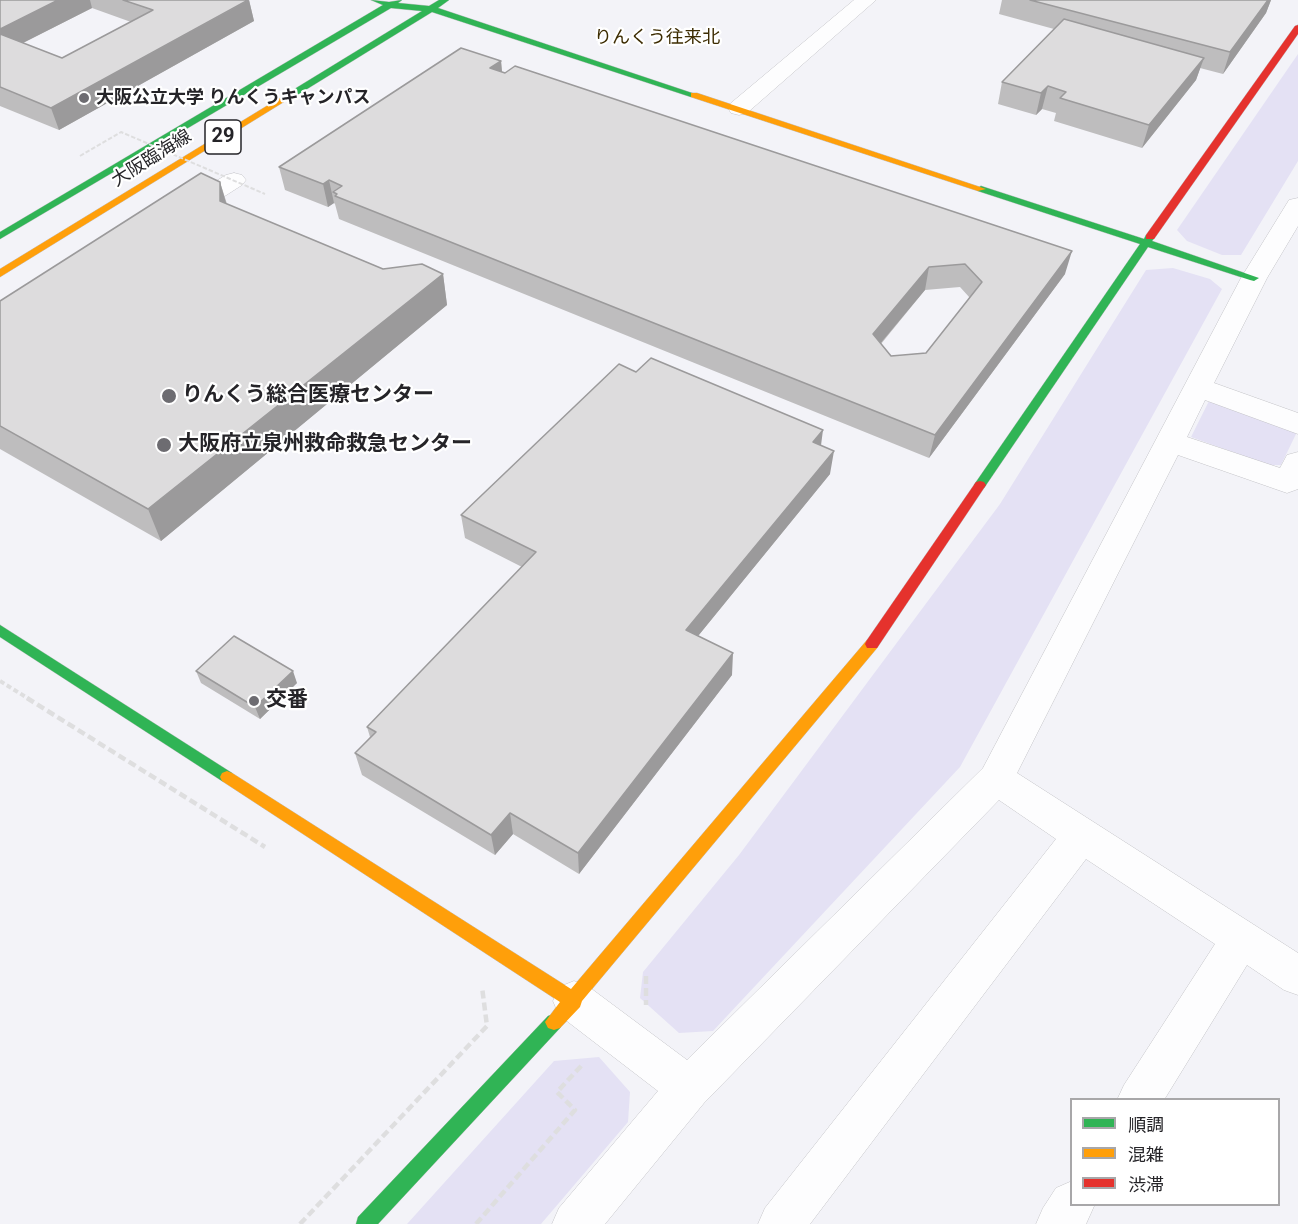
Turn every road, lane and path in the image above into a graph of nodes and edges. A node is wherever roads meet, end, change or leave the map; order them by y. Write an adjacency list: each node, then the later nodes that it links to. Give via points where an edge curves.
1 (375, 0): 5 (street)
2 (420, 0): 6 (street)
3 (445, 0): 6 (street, 大阪臨海線 / 29)
4 (866, 0): 8 (street)
5 (394, 2): 6 (street); 14 (street, 大阪臨海線 / 29)
6 (432, 9): 8 (street); 16 (street, 大阪臨海線 / 29)
7 (1298, 28): 15 (street)
8 (739, 108): 15 (street)
9 (80, 156): 10 (path, bridge, via 121,132)
10 (234, 180): 11 (path, bridge); 13 (street)
11 (265, 194)
12 (1298, 205): 17 (street)
13 (166, 224)
14 (0, 236)
15 (1146, 243): 17 (street); 31 (street, via 864,655)
16 (0, 274)
17 (1254, 278): 18 (street)
18 (1198, 387): 19 (street); 20 (street)
19 (1298, 424)
20 (1170, 442): 21 (street, via 1287,482); 24 (street)
21 (1298, 462)
22 (0, 630): 31 (street)
23 (0, 681): 26 (path)
24 (996, 779): 25 (street); 34 (street)
25 (1082, 835): 27 (street); 37 (street)
26 (271, 851)
27 (1241, 939): 29 (street); 35 (street)
28 (652, 969): 32 (path, via 646,975)
29 (1298, 976)
30 (482, 984): 38 (path, via 487,1026)
31 (574, 1000): 34 (street); 39 (street)
32 (646, 1010)
33 (582, 1065): 40 (path, via 557,1092 575,1110)
34 (689, 1088): 41 (street)
35 (1140, 1098)
36 (1071, 1206): 42 (street)
37 (783, 1223)
38 (300, 1224)
39 (365, 1224)
40 (476, 1224)
41 (575, 1224)
42 (1059, 1224)

